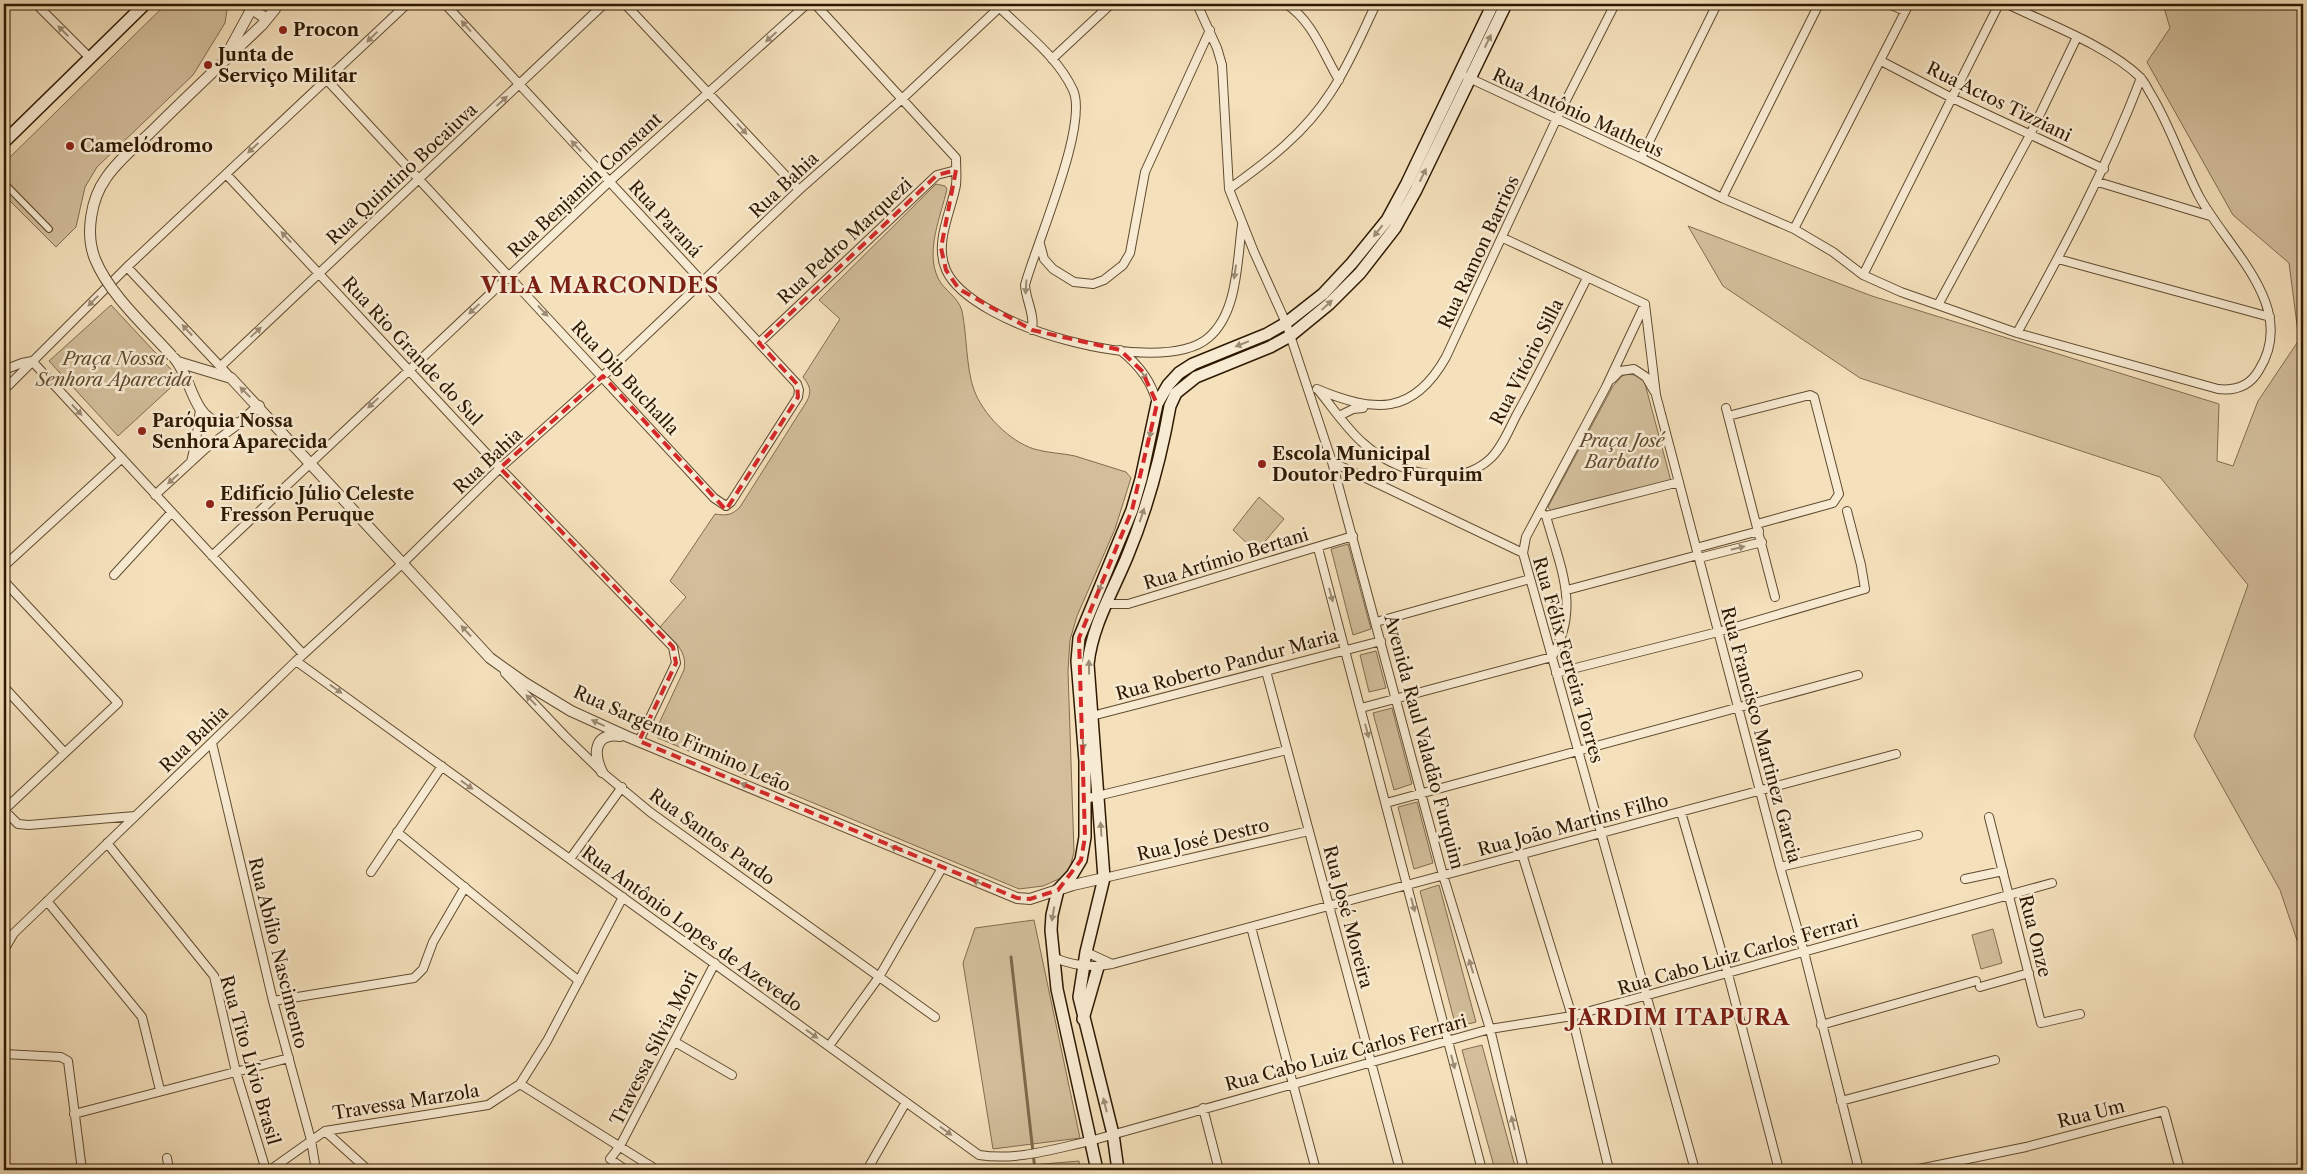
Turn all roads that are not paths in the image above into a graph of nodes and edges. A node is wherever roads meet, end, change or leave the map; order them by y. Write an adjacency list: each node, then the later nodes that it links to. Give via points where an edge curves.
1 (36, 4): 28 (street, one-way to 1)
2 (145, 4): 28 (main road)
3 (407, 4): 34 (street, one-way to 34)
4 (445, 4): 36 (street, Rua Paraná, one-way to 4)
5 (604, 4): 36 (street, Rua Quintino Bocaiuva)
6 (626, 4): 37 (street)
7 (807, 4): 37 (street, Rua Benjamin Constant, one-way to 37)
8 (815, 4): 38 (street)
9 (1111, 4): 29 (street)
10 (1197, 4): 26 (street, Avenida Raul Valadão Furquim)
11 (1286, 4): 35 (street, via 1304,21)
12 (1376, 4): 35 (street)
13 (1493, 4): 32 (main road)
14 (1506, 4): 32 (main road, one-way to 14)
15 (1615, 4): 40 (street, Rua Ramon Barrios)
16 (1717, 4): 43 (street)
17 (1819, 4): 53 (street)
18 (1889, 4): 24 (street)
19 (1999, 4): 39 (street)
20 (2008, 4): 27 (street)
21 (274, 5): 25 (street)
22 (999, 5): 29 (street); 38 (street, Rua Bahia)
23 (250, 6): 25 (street); 31 (street)
24 (1907, 7): 30 (street)
25 (267, 19): 31 (street)
26 (1210, 30): 51 (street, Avenida Raul Valadão Furquim, via 1222,65); 59 (street, via 1145,172 1130,253 1124,265 1115,274 1093,284 1074,282 1053,270 1044,259)
27 (2077, 38): 33 (street, via 2110,55); 41 (street)
28 (90, 58): 42 (main road)
29 (1052, 59): 59 (street, via 1073,90 1076,107 1073,136)
30 (1881, 61): 39 (street, Rua Actos Tizziani); 57 (street)
31 (218, 66): 78 (street, bridge, via 120,161 98,192 92,213 90,233 94,257 103,275)
32 (1465, 76): 40 (street, Rua Antônio Matheus); 70 (main road, one-way to 70, via 1387,220 1323,294); 73 (main road, one-way to 32, via 1329,304 1395,228 1416,190)
33 (2141, 78): 44 (street); 54 (street, Rua Antônio Matheus, via 2161,111)
34 (327, 80): 46 (street, one-way to 46); 47 (street, Rua Dib Buchalla)
35 (1339, 80): 51 (street, via 1298,134 1272,158)
36 (519, 84): 47 (street, Rua Quintino Bocaiuva, one-way to 36); 48 (street, Rua Paraná, one-way to 36)
37 (708, 93): 48 (street, Rua Benjamin Constant); 52 (street, one-way to 52)
38 (903, 98): 45 (street, via 956,158); 52 (street, Rua Bahia)
39 (1952, 98): 41 (street, Rua Actos Tizziani); 64 (street)
40 (1556, 118): 43 (street, Rua Antônio Matheus); 58 (street, Rua Ramon Barrios)
41 (2030, 135): 44 (street, Rua Actos Tizziani); 68 (street)
42 (4, 142)
43 (1641, 158): 53 (street, Rua Antônio Matheus)
44 (2104, 169): 49 (street)
45 (956, 170): 71 (street, via 956,184 941,248 946,270 959,290); 74 (street, Rua Pedro Marquezi, via 937,175)
46 (226, 174): 61 (street); 62 (street, Rua Rio Grande do Sul, one-way to 46)
47 (420, 178): 62 (street, Rua Quintino Bocaiuva); 63 (street, Rua Dib Buchalla)
48 (610, 181): 63 (street, Rua Benjamin Constant); 66 (street, Rua Paraná)
49 (2098, 182): 54 (street); 60 (street)
50 (4, 183): 56 (street)
51 (1229, 189): 55 (street, Avenida Raul Valadão Furquim)
52 (799, 190): 66 (street, Rua Bahia)
53 (1722, 198): 57 (street, Rua Antônio Matheus)
54 (2210, 216): 69 (street, Rua Antônio Matheus, via 2249,269)
55 (1242, 224): 70 (street, Avenida Raul Valadão Furquim); 75 (street, one-way to 75, via 1228,308 1212,335)
56 (49, 229)
57 (1794, 229): 64 (street, Rua Antônio Matheus)
58 (1503, 238): 65 (street); 92 (street, Rua Ramon Barrios, via 1431,382 1402,401)
59 (1040, 244): 71 (street, one-way to 71, via 1025,285 1026,300 1034,322)
60 (2058, 259): 69 (street); 72 (street)
61 (127, 267): 79 (street, one-way to 79); 80 (street, Rua Sargento Firmino Leão, one-way to 61)
62 (319, 273): 80 (street, Rua Quintino Bocaiuva, one-way to 62); 82 (street, Rua Rio Grande do Sul)
63 (509, 275): 82 (street, Rua Benjamin Constant, one-way to 82); 84 (street, Rua Dib Buchalla, one-way to 84)
64 (1863, 275): 68 (street, Rua Antônio Matheus)
65 (1587, 278): 67 (street); 96 (street, Rua Vitório Silla, via 1501,444 1480,466 1453,475 1412,470 1364,444)
66 (703, 282): 74 (street, Rua Paraná); 84 (street, Rua Bahia)
67 (1645, 304): 86 (street); 90 (street, Rua Francisco Martinez Garcia)
68 (1938, 306): 72 (street, Rua Antônio Matheus)
69 (2270, 317): 72 (street, Rua Antônio Matheus, via 2272,334 2266,360 2249,382 2226,390)
70 (1286, 323): 73 (street, Avenida Raul Valadão Furquim); 77 (main road, one-way to 77)
71 (1032, 330): 76 (street, via 1070,342)
72 (2017, 333)
73 (1290, 336): 83 (street, Avenida Raul Valadão Furquim); 95 (main road, via 1185,384 1176,393)
74 (759, 343): 89 (street, Rua Paraná)
75 (1200, 344): 76 (street, via 1169,351); 77 (street)
76 (1120, 350): 93 (street, one-way to 93, via 1142,371 1154,393)
77 (1211, 356): 93 (main road, via 1180,373 1168,385)
78 (175, 359): 85 (street); 94 (street)
79 (32, 361): 81 (street); 88 (street); 98 (street, one-way to 98)
80 (221, 366): 85 (street, Rua Sargento Firmino Leão)
81 (4, 370)
82 (409, 370): 100 (street, Rua Benjamin Constant, one-way to 100); 102 (street, Rua Rio Grande do Sul)
83 (1304, 374): 87 (street, Rua Ramon Barrios); 101 (street, Avenida Raul Valadão Furquim)
84 (603, 376): 89 (street, Rua Dib Buchalla, via 714,498 726,506 793,405); 102 (street, Rua Bahia)
85 (231, 378): 91 (street, Rua Sargento Firmino Leão, one-way to 85)
86 (1606, 387): 90 (street, via 1620,371 1634,369 1646,377); 106 (street)
87 (1317, 389): 92 (street, Rua Ramon Barrios, via 1346,401); 96 (street, Rua Vitório Silla)
88 (4, 390)
89 (799, 390)
90 (1656, 395): 103 (street, Rua Francisco Martinez Garcia)
91 (259, 406): 97 (street); 100 (street, Rua Sargento Firmino Leão)
92 (1375, 407): 96 (street, via 1353,409)
93 (1156, 408): 95 (main road); 139 (main road, one-way to 139, via 1132,510 1079,638 1077,661)
94 (200, 409): 97 (street, via 221,423); 99 (street)
95 (1169, 414): 123 (main road, one-way to 95, via 1142,517)
96 (1339, 416)
97 (240, 423): 99 (street)
98 (122, 458): 104 (street); 117 (street)
99 (191, 462): 104 (street, one-way to 104)
100 (310, 462): 115 (street, Rua Benjamin Constant); 116 (street, Rua Sargento Firmino Leão)
101 (1332, 462): 110 (street, Avenida Raul Valadão Furquim); 113 (street, Rua Félix Ferreira Torres)
102 (500, 468): 116 (street, Rua Bahia); 141 (street, Rua Rio Grande do Sul, via 673,647 676,663)
103 (1679, 482): 108 (street); 114 (street, Rua Francisco Martinez Garcia)
104 (155, 495): 107 (street)
105 (1848, 511): 125 (street, via 1865,589)
106 (1539, 512): 108 (street); 113 (street, via 1526,537)
107 (172, 513): 115 (street); 118 (street)
108 (1546, 516): 121 (street)
109 (1758, 527): 109 (street, via 1727,412 1810,395 1814,397 1839,494 1833,503); 111 (street); 114 (street)
110 (1353, 536): 112 (street, Rua Artímio Bertani); 124 (street, Avenida Raul Valadão Furquim)
111 (1762, 542): 114 (street, one-way to 111); 122 (street)
112 (1318, 548): 123 (street, Rua Artímio Bertani, via 1128,604); 127 (street, one-way to 127)
113 (1523, 553): 119 (street, Rua Félix Ferreira Torres)
114 (1697, 554): 121 (street); 125 (street, Rua Francisco Martinez Garcia)
115 (212, 556): 128 (street)
116 (403, 562): 128 (street, Rua Bahia); 130 (street, Rua Sargento Firmino Leão, one-way to 116)
117 (4, 566)
118 (114, 575)
119 (1530, 580): 124 (street); 129 (street, Rua Félix Ferreira Torres)
120 (4, 581): 145 (street, via 118,703)
121 (1567, 590): 129 (street, via 1568,610 1561,641)
122 (1776, 598)
123 (1106, 604): 139 (main road, one-way to 123, via 1090,646)
124 (1376, 622): 126 (street, Avenida Raul Valadão Furquim)
125 (1718, 632): 133 (street); 138 (street, Rua Francisco Martinez Garcia)
126 (1381, 641): 127 (street, Rua Roberto Pandur Maria); 136 (street, Avenida Raul Valadão Furquim)
127 (1345, 650): 132 (street, Rua Roberto Pandur Maria); 137 (street)
128 (303, 654): 131 (street, Rua Bahia)
129 (1552, 657): 133 (street, Rua Félix Ferreira Torres); 136 (street)
130 (490, 658): 140 (street, Rua Sargento Firmino Leão, one-way to 130, via 571,711); 148 (street, Rua Santos Pardo, one-way to 130)
131 (296, 661): 142 (street, Rua Bahia); 147 (street, Rua Antônio Lopes de Azevedo, one-way to 147)
132 (1266, 671): 139 (street, Rua Roberto Pandur Maria); 143 (street, Rua José Moreira)
133 (1556, 673): 144 (street, Rua Félix Ferreira Torres)
134 (1858, 675): 138 (street)
135 (4, 687): 145 (street)
136 (1397, 699): 137 (street); 151 (street, Avenida Raul Valadão Furquim)
137 (1361, 708): 154 (street, one-way to 154)
138 (1738, 708): 144 (street); 150 (street, Rua Francisco Martinez Garcia)
139 (1086, 718): 152 (main road); 153 (main road, one-way to 153)
140 (626, 736): 141 (street, Rua Sargento Firmino Leão); 148 (street, via 614,735 601,740 596,757)
141 (639, 741): 167 (street, Rua Sargento Firmino Leão, one-way to 141)
142 (212, 743): 157 (street, Rua Bahia); 197 (street, Rua Abílio Nascimento)
143 (1287, 750): 152 (street); 159 (street, Rua José Moreira)
144 (1578, 751): 151 (street); 161 (street, Rua Félix Ferreira Torres)
145 (64, 752): 155 (street)
146 (1896, 754): 150 (street, Rua João Martins Filho)
147 (442, 766): 160 (street); 165 (street, Rua Antônio Lopes de Azevedo, one-way to 165)
148 (602, 772): 149 (street, Rua Santos Pardo)
149 (622, 787): 165 (street); 194 (street, Rua Santos Pardo, via 650,812)
150 (1760, 790): 156 (street, Rua João Martins Filho); 166 (street, Rua Francisco Martinez Garcia)
151 (1422, 794): 154 (street); 170 (street, Avenida Raul Valadão Furquim)
152 (1099, 797): 153 (street); 171 (main road, one-way to 152)
153 (1085, 799): 176 (main road, via 1080,860)
154 (1386, 804): 174 (street)
155 (4, 810): 157 (street, via 18,824 29,825)
156 (1681, 812): 161 (street, Rua João Martins Filho); 193 (street)
157 (135, 816): 163 (street, Rua Bahia)
158 (1989, 817): 168 (street, Rua Onze)
159 (1309, 831): 171 (street, Rua José Destro); 180 (street, Rua José Moreira)
160 (398, 832): 169 (street); 175 (street)
161 (1601, 833): 164 (street, Rua João Martins Filho); 196 (street, Rua Félix Ferreira Torres)
162 (1918, 834): 166 (street)
163 (107, 843): 179 (street, Rua Bahia); 211 (street, Rua Tito Lívio Brasil, via 214,976)
164 (1522, 854): 170 (street, Rua João Martins Filho); 199 (street)
165 (570, 858): 178 (street, Rua Antônio Lopes de Azevedo)
166 (1780, 867): 186 (street, Rua Francisco Martinez Garcia)
167 (942, 868): 176 (street, Rua Sargento Firmino Leão, one-way to 167, via 1030,899 1016,898); 194 (street)
168 (2002, 871): 172 (street); 177 (street, Rua Onze)
169 (371, 872)
170 (1443, 875): 174 (street, Rua João Martins Filho); 203 (street, Avenida Raul Valadão Furquim, one-way to 170)
171 (1104, 878): 176 (street, Rua Sargento Firmino Leão); 185 (main road)
172 (1966, 879)
173 (2052, 883): 177 (street, Rua Cabo Luiz Carlos Ferrari)
174 (1407, 885): 180 (street, Rua João Martins Filho); 205 (street, one-way to 205)
175 (465, 887): 195 (street); 197 (street, via 433,942 423,970 414,978)
176 (1058, 890): 187 (main road, one-way to 187, via 1050,930)
177 (2008, 894): 186 (street, Rua Cabo Luiz Carlos Ferrari); 192 (street, Rua Onze)
178 (623, 897): 188 (street, Rua Antônio Lopes de Azevedo); 195 (street, Travessa Marzola)
179 (47, 901): 182 (street, Rua Bahia); 215 (street, via 142,1017)
180 (1329, 906): 181 (street, Rua João Martins Filho); 210 (street, Rua José Moreira)
181 (1251, 927): 189 (street, Rua João Martins Filho); 213 (street)
182 (14, 933): 183 (street); 184 (street, Rua Bahia)
183 (4, 935)
184 (4, 950)
185 (1086, 952): 189 (street); 190 (main road)
186 (1804, 952): 193 (street, Rua Cabo Luiz Carlos Ferrari); 202 (street, Rua Francisco Martinez Garcia)
187 (1055, 958): 190 (street, Rua João Martins Filho); 223 (main road, via 1056,989)
188 (714, 963): 204 (street, Travessa Sílvia Mori); 206 (street, Rua Antônio Lopes de Azevedo, one-way to 206)
189 (1112, 964): 191 (street, Rua João Martins Filho)
190 (1084, 966): 191 (street, Rua João Martins Filho); 201 (main road, via 1079,998)
191 (1098, 967): 201 (main road)
192 (2029, 973): 198 (street, Rua Onze, via 2041,1023); 202 (street)
193 (1728, 974): 196 (street, Rua Cabo Luiz Carlos Ferrari); 245 (street)
194 (878, 977): 200 (street, Rua Santos Pardo); 206 (street)
195 (579, 981): 214 (street, Travessa Marzola)
196 (1647, 996): 199 (street, Rua Cabo Luiz Carlos Ferrari); 244 (street, Rua Félix Ferreira Torres)
197 (272, 1001): 208 (street, Rua Abílio Nascimento)
198 (2080, 1014)
199 (1572, 1016): 203 (street, Rua Cabo Luiz Carlos Ferrari); 243 (street)
200 (935, 1017)
201 (1083, 1019): 221 (main road, one-way to 201)
202 (1821, 1025): 216 (street, Rua Francisco Martinez Garcia)
203 (1490, 1030): 205 (street, Rua Cabo Luiz Carlos Ferrari); 242 (street, Avenida Raul Valadão Furquim, one-way to 203)
204 (675, 1042): 212 (street); 224 (street, Travessa Sílvia Mori)
205 (1448, 1042): 210 (street, Rua Cabo Luiz Carlos Ferrari); 241 (street, one-way to 241)
206 (829, 1046): 217 (street, Rua Antônio Lopes de Azevedo)
207 (4, 1054): 219 (street, via 61,1057 68,1061)
208 (289, 1058): 211 (street); 222 (street, Rua Abílio Nascimento)
209 (1994, 1060): 216 (street)
210 (1371, 1062): 213 (street, Rua Cabo Luiz Carlos Ferrari); 240 (street, Rua José Moreira)
211 (236, 1072): 215 (street); 230 (street, Rua Tito Lívio Brasil)
212 (732, 1075)
213 (1294, 1083): 218 (street, Rua Cabo Luiz Carlos Ferrari); 239 (street)
214 (520, 1084): 220 (street, Travessa Marzola, via 488,1105); 224 (street, Travessa Sílvia Mori)
215 (160, 1090): 219 (street)
216 (1841, 1101): 246 (street, Rua Francisco Martinez Garcia)
217 (906, 1102): 223 (street, Rua Antônio Lopes de Azevedo, one-way to 223, via 979,1155 998,1158 1033,1154); 235 (street)
218 (1203, 1108): 221 (street, Rua Cabo Luiz Carlos Ferrari); 238 (street)
219 (74, 1114): 228 (street)
220 (325, 1131): 222 (street, Travessa Marzola); 233 (street)
221 (1112, 1134): 223 (street, Rua Antônio Lopes de Azevedo); 237 (main road)
222 (311, 1140): 231 (street, Travessa Marzola); 232 (street, Rua Abílio Nascimento)
223 (1090, 1141): 236 (main road)
224 (620, 1146): 227 (street, via 610,1159); 234 (street, Travessa Sílvia Mori)
225 (167, 1158): 229 (street)
226 (1948, 1167): 247 (street, Rua Um); 248 (street, Rua Um, via 2164,1111)
227 (621, 1169)
228 (82, 1170)
229 (169, 1170)
230 (266, 1170)
231 (270, 1170)
232 (316, 1170)
233 (368, 1170)
234 (657, 1170)
235 (866, 1170)
236 (1097, 1170)
237 (1118, 1170)
238 (1219, 1170)
239 (1316, 1170)
240 (1400, 1170)
241 (1482, 1170)
242 (1524, 1170)
243 (1609, 1170)
244 (1695, 1170)
245 (1779, 1170)
246 (1859, 1170)
247 (1914, 1170)
248 (2180, 1170)

